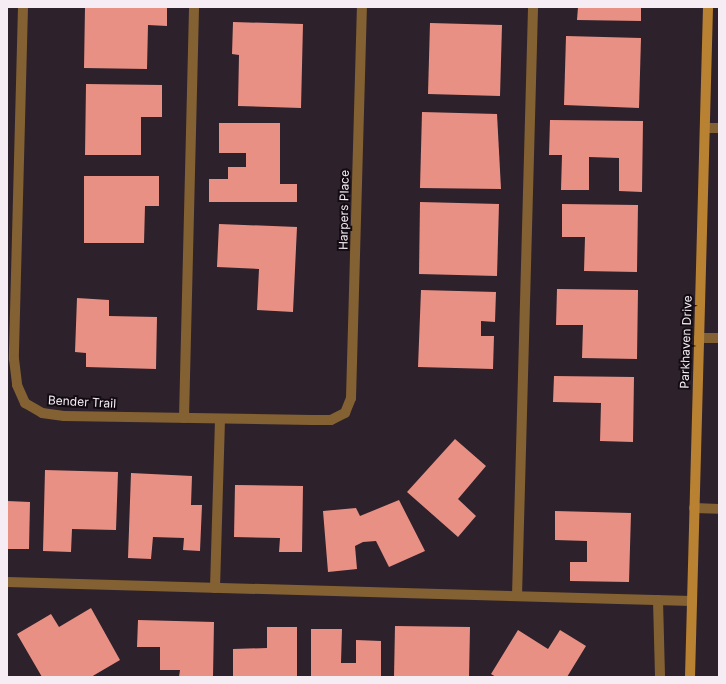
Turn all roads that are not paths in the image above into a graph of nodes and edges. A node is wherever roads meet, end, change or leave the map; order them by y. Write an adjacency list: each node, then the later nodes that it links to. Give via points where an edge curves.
1 (23, 7): 11 (street, Bender Trail, via 14,359 17,385 25,403 42,413)
2 (194, 7): 11 (street)
3 (362, 7): 10 (street, Harpers Place, via 353,378)
4 (533, 7): 17 (street)
5 (708, 7): 6 (street, Parkhaven Drive)
6 (705, 128): 7 (street); 8 (street, Parkhaven Drive)
7 (719, 128)
8 (699, 338): 9 (street); 13 (street, Parkhaven Drive)
9 (719, 338)
10 (345, 413): 12 (street, Bender Trail, via 331,420)
11 (184, 418): 12 (street, Bender Trail)
12 (220, 419): 16 (street)
13 (694, 508): 14 (street); 19 (street, Parkhaven Drive)
14 (719, 509)
15 (7, 582): 16 (street)
16 (215, 588): 17 (street)
17 (517, 596): 18 (street)
18 (658, 600): 19 (street); 20 (street)
19 (692, 601): 21 (street, Parkhaven Drive)
20 (660, 677)
21 (690, 677)

